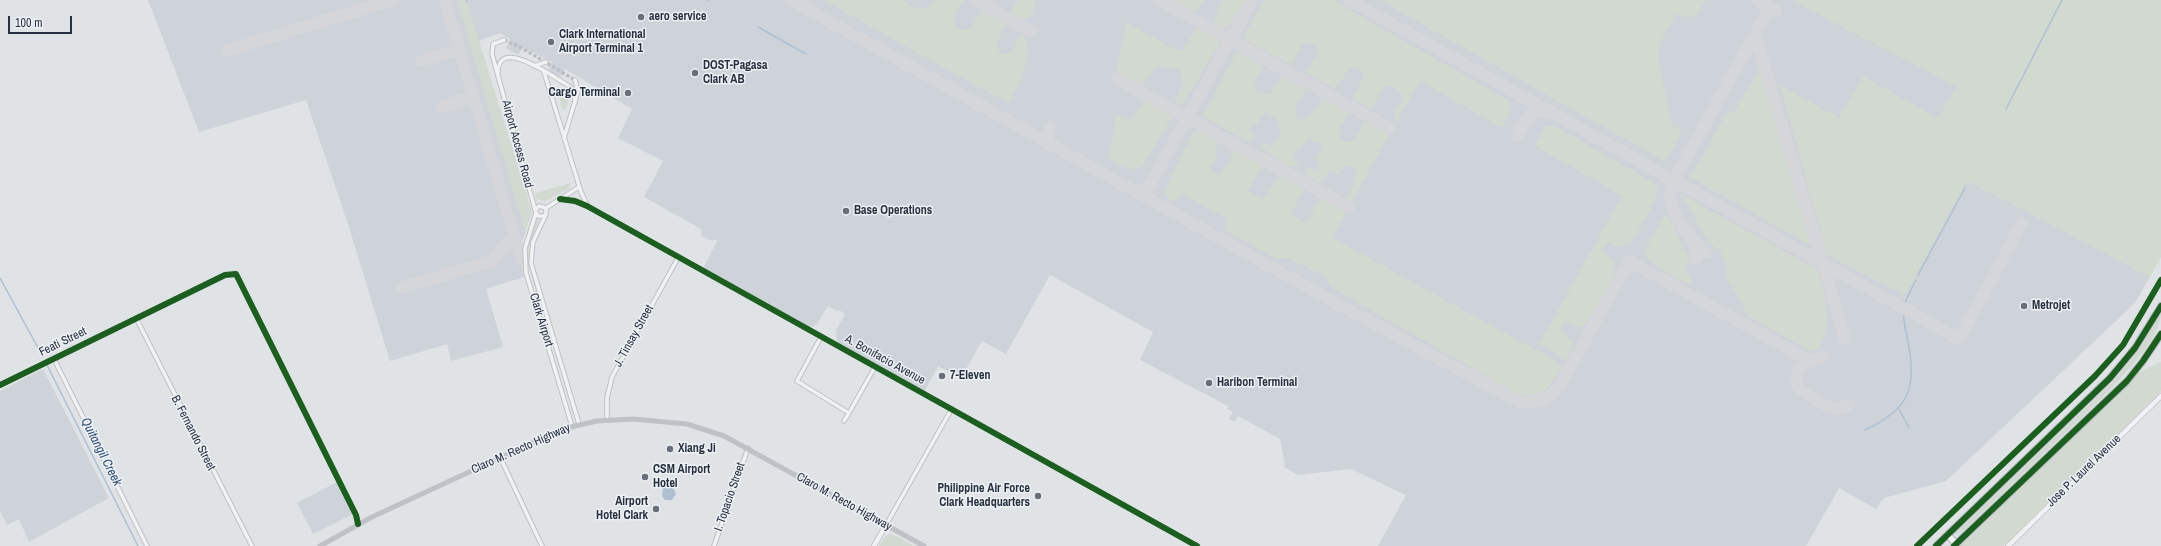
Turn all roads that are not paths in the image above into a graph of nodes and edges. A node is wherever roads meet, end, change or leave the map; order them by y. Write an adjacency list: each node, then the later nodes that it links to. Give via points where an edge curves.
1 (504, 40): 5 (street, Airport Access Road, via 496,42 492,47)
2 (546, 62): 3 (street)
3 (534, 66): 4 (street, Airport Access Road); 5 (street, Airport Access Road, via 520,58 507,56 499,65)
4 (544, 72): 7 (street, Airport Access Road, via 572,89); 8 (street)
5 (499, 78): 13 (street, Airport Access Road)
6 (575, 80): 7 (street, via 578,91)
7 (575, 103): 8 (street)
8 (564, 138): 9 (street)
9 (579, 187): 10 (street); 11 (street)
10 (560, 199): 11 (street, A. Bonifacio Avenue); 12 (street)
11 (587, 206): 15 (street, A. Bonifacio Avenue)
12 (546, 208): 13 (street, via 539,206); 14 (street)
13 (536, 212): 14 (street, via 538,216); 19 (street, Clark Airport, via 526,240 524,256 526,273)
14 (544, 216): 18 (street, Clark Airport, via 533,242 531,263)
15 (678, 258): 21 (street, A. Bonifacio Avenue); 28 (street, J. Tinsay Street, via 612,377 607,398)
16 (2161, 306): 36 (main road, via 2143,337 2119,369)
17 (136, 318): 22 (street, Feati Street); 34 (street, Feati Street, via 225,275 236,274 356,515); 39 (street, B. Fernando Street)
18 (550, 327): 19 (street); 30 (street, Clark Airport)
19 (544, 329): 31 (street, Clark Airport)
20 (2161, 334): 37 (main road, via 2127,381)
21 (821, 337): 23 (street, A. Bonifacio Avenue); 27 (street, via 798,382)
22 (54, 359): 24 (street, Feati Street); 38 (street)
23 (875, 367): 26 (street, A. Bonifacio Avenue); 27 (street)
24 (0, 385)
25 (2161, 396): 47 (street, Jose P. Laurel Avenue)
26 (951, 410): 35 (street); 45 (street, A. Bonifacio Avenue)
27 (849, 413): 29 (street)
28 (607, 420): 30 (main road, Claro M. Recto Highway); 32 (main road, Claro M. Recto Highway, via 641,419 687,424 724,436)
29 (844, 422)
30 (579, 424): 31 (main road, Claro M. Recto Highway)
31 (572, 426): 33 (main road, Claro M. Recto Highway, via 539,438)
32 (748, 448): 35 (main road, Claro M. Recto Highway); 42 (street, I. Topacio Street)
33 (500, 457): 34 (main road, Claro M. Recto Highway); 41 (street)
34 (358, 524): 40 (main road, Claro M. Recto Highway)
35 (886, 525): 43 (street); 44 (main road, Claro M. Recto Highway)
36 (1948, 534): 37 (main road); 46 (main road)
37 (1955, 545)
38 (147, 546)
39 (252, 546)
40 (320, 546)
41 (542, 546)
42 (714, 546)
43 (874, 546)
44 (924, 546)
45 (1197, 546)
46 (1936, 546)
47 (2008, 546)

